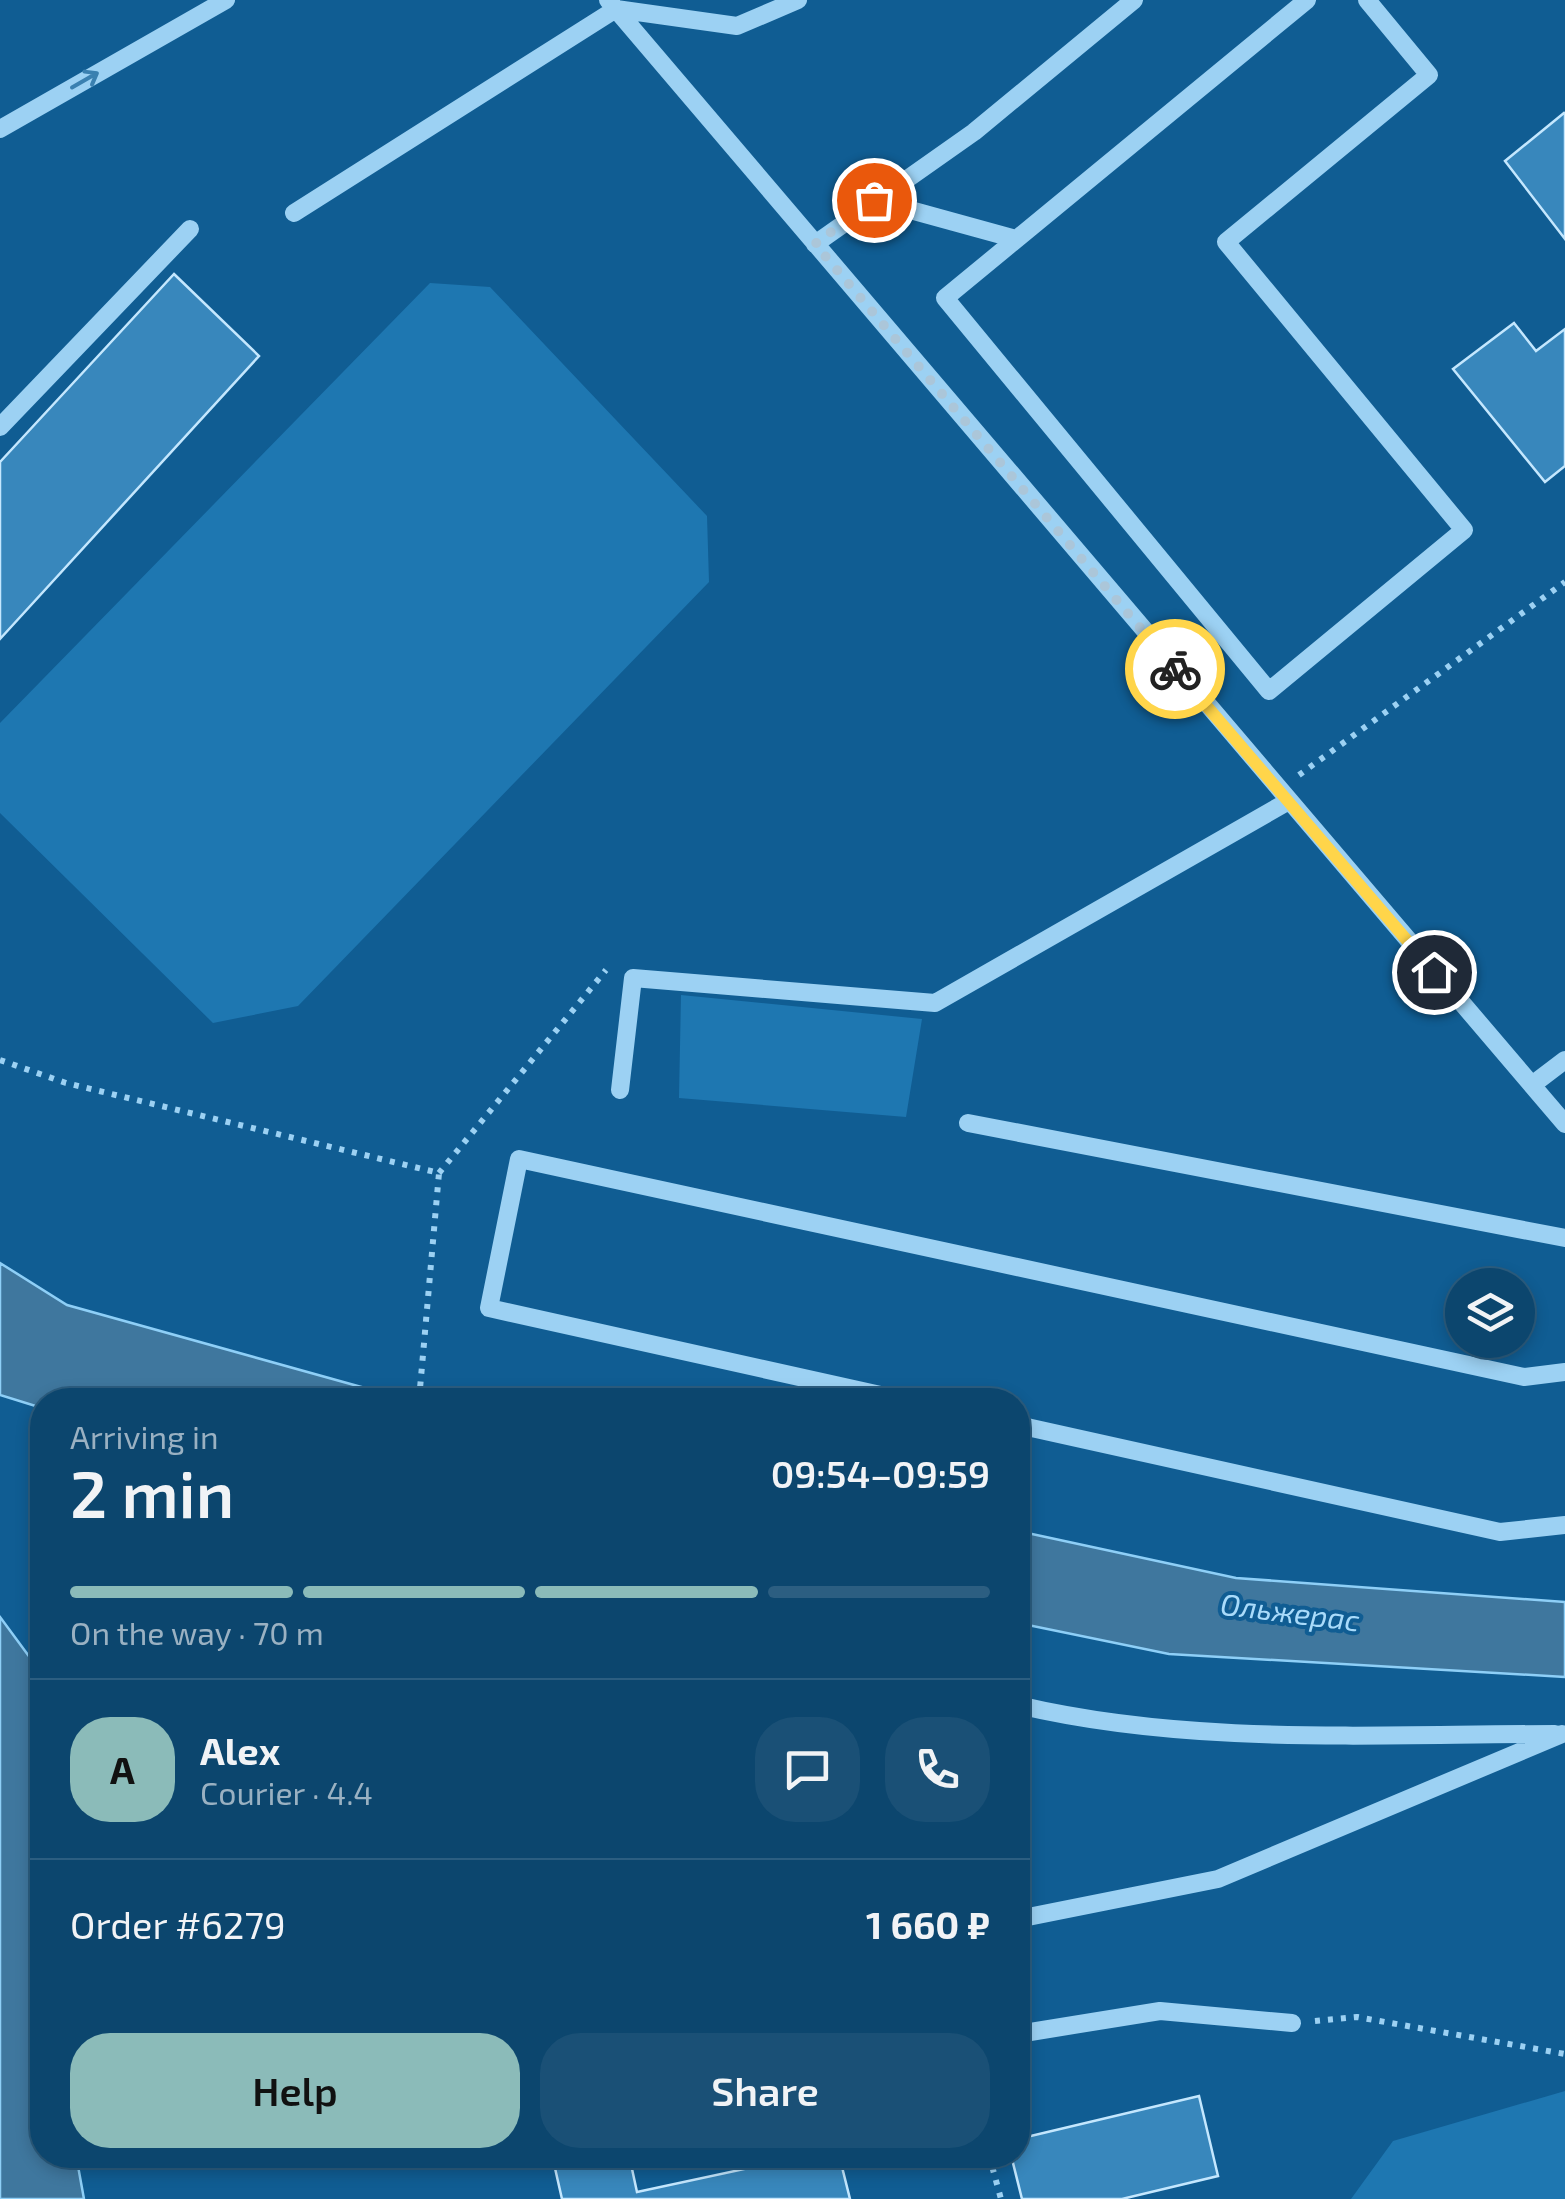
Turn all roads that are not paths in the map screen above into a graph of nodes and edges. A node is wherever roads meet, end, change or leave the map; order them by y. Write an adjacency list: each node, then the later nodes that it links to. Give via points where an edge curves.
1 (226, 0): 7 (street, one-way to 1)
2 (798, 0): 6 (street, via 738,26)
3 (1134, 0): 8 (street, via 974,132)
4 (1307, 0): 11 (street)
5 (1367, 0): 11 (street, via 1429,74 1226,242 1464,530 1269,691 945,298)
6 (612, 5): 9 (street); 12 (street)
7 (0, 129)
8 (874, 200): 11 (street); 12 (street)
9 (294, 214)
10 (190, 229): 13 (street)
11 (1016, 239)
12 (815, 244): 14 (street)
13 (0, 427)
14 (1282, 796): 16 (street); 17 (street, via 935,1003 633,978)
15 (1565, 1060): 16 (street)
16 (1532, 1086): 19 (street)
17 (620, 1090)
18 (968, 1123): 20 (street)
19 (1565, 1124)
20 (1565, 1238)
21 (1565, 1372): 22 (street, via 1524,1377 519,1159 489,1308)
22 (849, 1388)
23 (1030, 1428): 24 (street, via 1500,1532)
24 (1565, 1526)
25 (1030, 1707): 26 (street, via 1116,1725 1338,1735)
26 (1564, 1734): 27 (street, via 1218,1879)
27 (1030, 1916)
28 (1292, 2023): 29 (street, via 1160,2011)
29 (1030, 2032)

